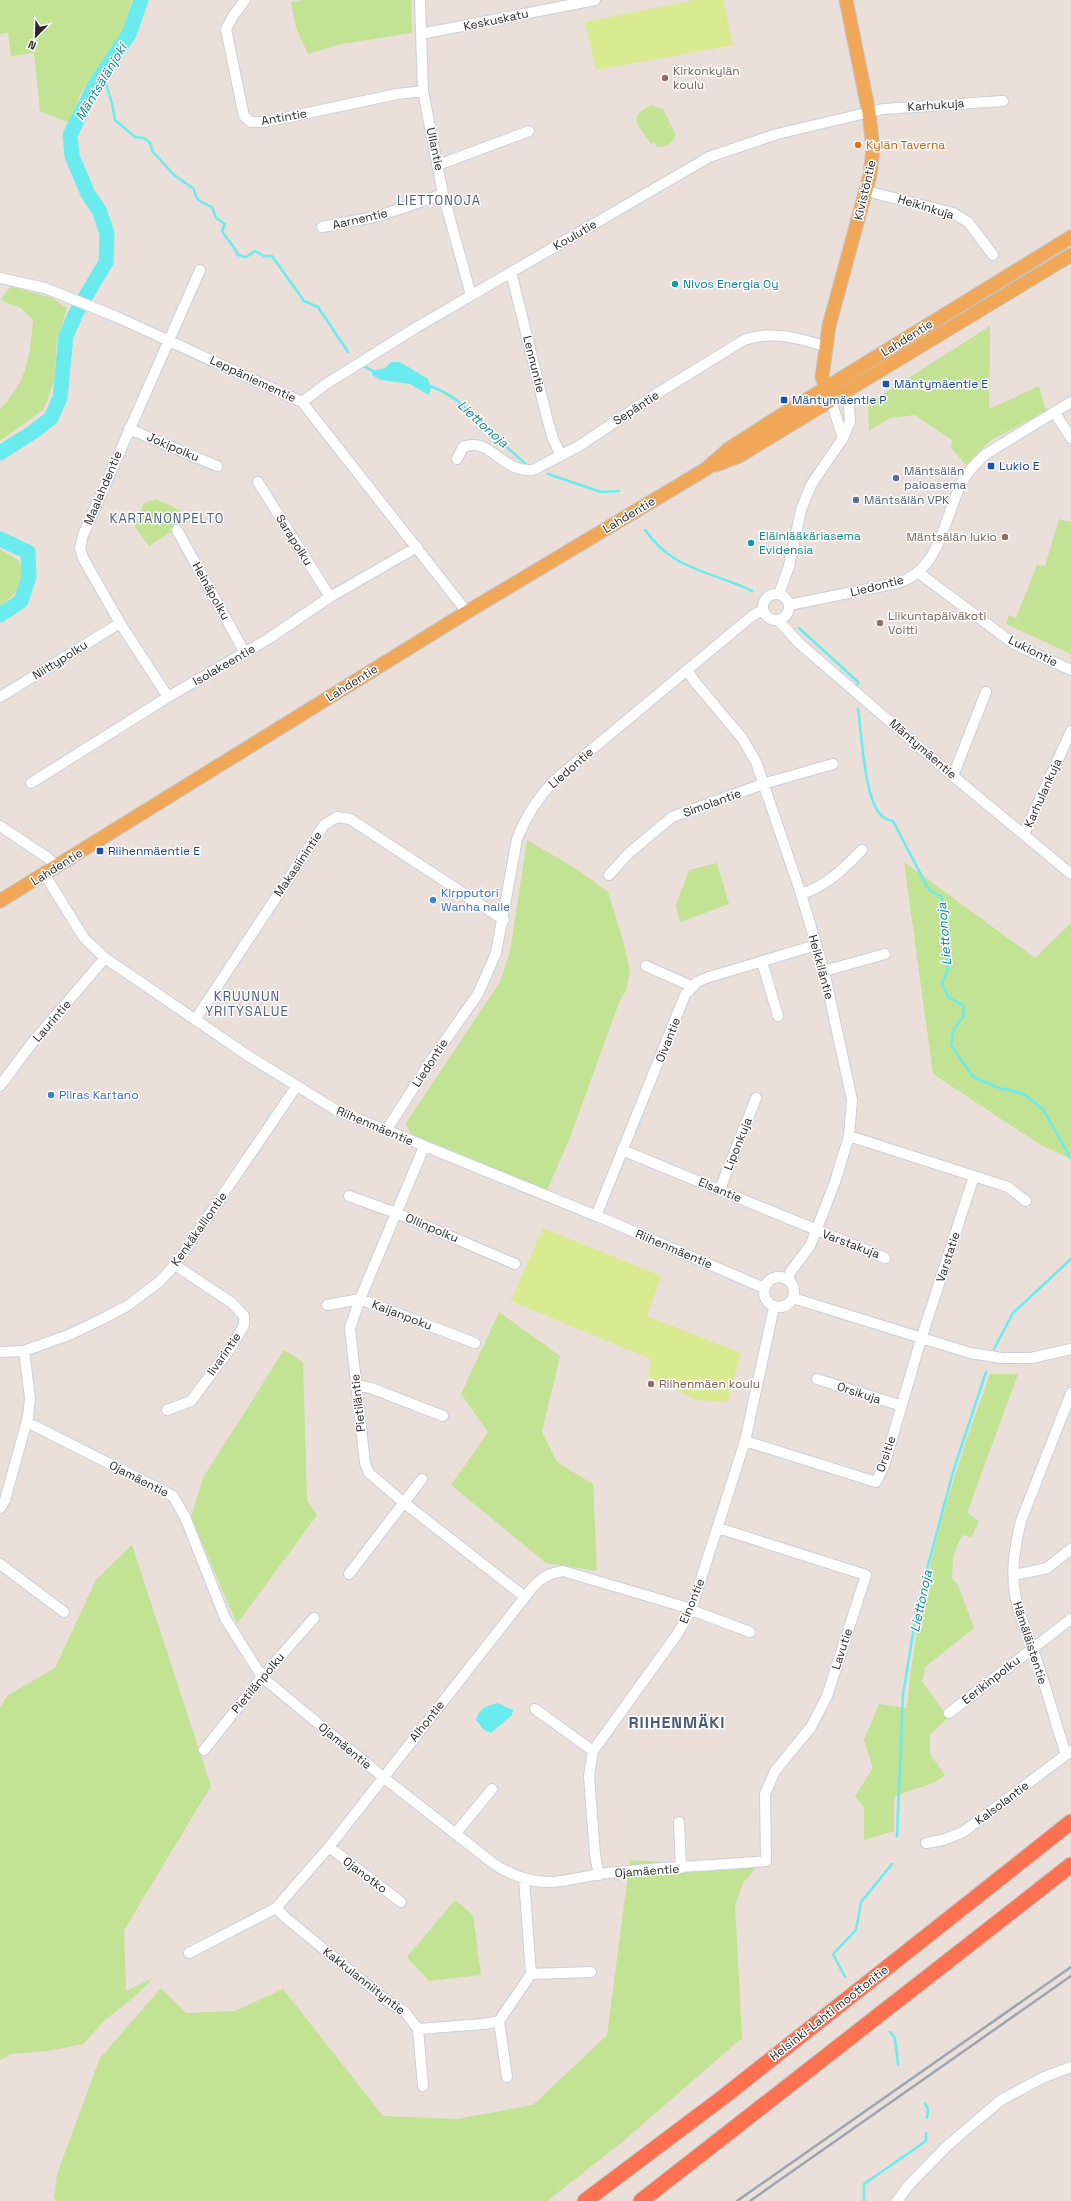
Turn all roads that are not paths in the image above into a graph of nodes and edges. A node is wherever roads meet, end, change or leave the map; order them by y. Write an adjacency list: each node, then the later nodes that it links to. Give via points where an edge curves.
1 (245, 0): 6 (street, Antintie, via 226,29 244,116 251,122 265,122 397,94)
2 (420, 0): 5 (street, Ullantie)
3 (595, 0): 5 (street, Keskuskatu)
4 (846, 0): 8 (main road, Kivistöntie)
5 (421, 34): 6 (street, Ullantie)
6 (423, 91): 10 (street, Ullantie)
7 (1003, 101): 8 (street, Karhukuja, via 914,106)
8 (869, 113): 11 (main road, Kivistöntie, via 873,149); 18 (street, Koulutie, via 777,134 709,157)
9 (529, 131): 10 (street)
10 (438, 165): 12 (street, Ullantie)
11 (866, 191): 15 (street, Heikinkuja, via 953,213 968,222); 22 (main road, Kivistöntie, via 829,326)
12 (443, 194): 13 (street, Aarnentie, via 379,216); 20 (street, Ullantie)
13 (322, 227)
14 (1071, 237): 23 (main road, Lahdentie)
15 (993, 255)
16 (1071, 255): 25 (main road, Lahdentie)
17 (200, 270): 21 (street, Maalahdentie)
18 (511, 272): 20 (street, Koulutie); 33 (street, Lennuntie, via 547,418)
19 (0, 278): 21 (street, Leppäniementie, via 60,294)
20 (471, 295): 27 (street, Koulutie, via 326,384)
21 (170, 341): 27 (street, Leppäniementie); 30 (street, Maalahdentie)
22 (826, 351): 23 (main road); 24 (main road, Kivistöntie, via 822,377); 33 (street, Sepäntie, via 790,336 758,335 744,340)
23 (838, 380): 24 (main road, Lahdentie); 25 (main road)
24 (825, 388): 26 (main road, Kivistöntie); 36 (main road, Lahdentie, via 730,448)
25 (845, 393): 26 (main road, Lahdentie); 31 (street, via 850,421)
26 (831, 401): 31 (street); 36 (main road, Lahdentie, via 739,456)
27 (302, 402): 39 (street, Leppäniementie)
28 (1071, 402): 29 (street, Liedontie)
29 (1055, 413): 32 (street); 40 (street, Liedontie, via 986,454 975,464 963,481 954,501 935,553)
30 (129, 429): 35 (street, Jokipolku); 47 (street, Maalahdentie, via 83,535 80,548 83,558)
31 (843, 438): 41 (street, via 811,485 801,510 789,566)
32 (1071, 438)
33 (561, 455): 34 (street, Sepäntie, via 540,467 524,470 508,465 483,445 473,443 463,447)
34 (457, 460)
35 (217, 466)
36 (706, 469): 45 (main road, Lahdentie)
37 (258, 482): 42 (street, Sarapolku)
38 (177, 530): 48 (street, Heinäpolku)
39 (417, 547): 42 (street, Isolakeentie); 45 (street, Leppäniementie)
40 (919, 573): 43 (street, Liedontie, via 897,583); 50 (street, Lukiontie, via 1014,644)
41 (779, 594): 43 (street, via 786,598); 44 (street, via 768,596 763,603)
42 (330, 597): 48 (street, Isolakeentie)
43 (789, 605): 46 (street, via 788,613)
44 (763, 610): 46 (street, via 771,619); 49 (street, Liedontie, via 752,616)
45 (467, 612): 62 (main road, Lahdentie)
46 (778, 620): 56 (street, Mäntymäentie, via 800,644)
47 (120, 623): 52 (street, Niittypolku); 53 (street, Maalahdentie)
48 (245, 653): 53 (street, Isolakeentie)
49 (687, 670): 58 (street, Heikkiläntie, via 742,738 756,762); 68 (street, Liedontie, via 542,793 517,839)
50 (1071, 670)
51 (986, 692): 56 (street)
52 (0, 697)
53 (168, 697): 57 (street, Isolakeentie)
54 (1071, 731): 60 (street, Karhulankuja)
55 (833, 764): 58 (street, Simolantie)
56 (953, 776): 60 (street, Mäntymäentie)
57 (31, 783)
58 (763, 784): 63 (street, Simolantie, via 672,816); 66 (street, Heikkiläntie)
59 (0, 826): 62 (street, via 48,858)
60 (1024, 834): 64 (street, Mäntymäentie)
61 (862, 850): 66 (street, via 833,878 816,890)
62 (57, 867): 65 (main road, Lahdentie)
63 (609, 874)
64 (1071, 874)
65 (44, 875): 67 (main road, Lahdentie); 71 (street, Riihenmäentie, via 84,938)
66 (801, 894): 69 (street, Heikkiläntie)
67 (0, 901)
68 (504, 920): 77 (street, Makasiinintie, via 350,819 337,817 324,826); 81 (street, Liedontie, via 496,953 478,994)
69 (816, 945): 72 (street, Oivantie); 74 (street, Heikkiläntie)
70 (885, 954): 74 (street)
71 (105, 958): 77 (street, Riihenmäentie); 78 (street, Laurintie, via 32,1043)
72 (762, 962): 75 (street, Oivantie, via 706,978); 76 (street)
73 (646, 966): 75 (street)
74 (824, 971): 82 (street, Heikkiläntie, via 852,1100)
75 (693, 987): 84 (street, Oivantie, via 685,995)
76 (778, 1016)
77 (195, 1020): 79 (street, Riihenmäentie)
78 (0, 1086)
79 (296, 1087): 81 (street, Riihenmäentie, via 336,1110); 94 (street, Kenkäkalliontie)
80 (756, 1098): 86 (street, Liponkuja)
81 (386, 1131): 83 (street, Riihenmäentie)
82 (849, 1136): 85 (street); 91 (street, Heikkiläntie)
83 (424, 1147): 89 (street, Pietiläntie); 90 (street, Riihenmäentie)
84 (622, 1150): 86 (street, Elsantie); 90 (street, Oivantie)
85 (974, 1176): 88 (street, via 1008,1187); 101 (street, Varstatie)
86 (720, 1190): 91 (street, Elsantie)
87 (349, 1196): 89 (street, Ollinpolku)
88 (1026, 1201)
89 (396, 1213): 93 (street, Ollinpolku); 98 (street, Pietiläntie)
90 (596, 1216): 96 (street, Riihenmäentie)
91 (816, 1231): 92 (street, Varstakuja); 95 (street, Heikkiläntie, via 810,1246 791,1271)
92 (886, 1258)
93 (515, 1264)
94 (175, 1265): 104 (street, Kenkäkalliontie, via 159,1282 127,1306 71,1334); 110 (street, Iivarintie, via 232,1303 244,1316 244,1325 232,1346 191,1401)
95 (788, 1280): 96 (street, via 774,1278); 97 (street, via 794,1288)
96 (764, 1288): 100 (street, via 765,1300)
97 (793, 1298): 100 (street, via 787,1305); 101 (street)
98 (360, 1299): 99 (street, Kaijanpoku); 102 (street, Kaijanpoku); 107 (street, Pietiläntie, via 350,1328)
99 (327, 1305)
100 (774, 1307): 113 (street, Einontie)
101 (921, 1339): 103 (street, via 970,1353 1002,1358 1031,1358); 109 (street, Orsitie)
102 (475, 1343)
103 (1071, 1349)
104 (24, 1351): 105 (street, Kenkäkalliontie); 116 (street, via 30,1398 28,1417 5,1500)
105 (0, 1352)
106 (817, 1379): 109 (street, Orsikuja)
107 (356, 1385): 111 (street, via 371,1388); 115 (street, Pietiläntie, via 365,1463 369,1473)
108 (1071, 1393): 121 (street, Hämäläistentie, via 1021,1521)
109 (902, 1406): 113 (street, Orsitie, via 884,1466 876,1482)
110 (167, 1410)
111 (443, 1416)
112 (33, 1425): 129 (street, Ojamäentie, via 173,1496 185,1517 225,1618)
113 (745, 1441): 117 (street, Einontie)
114 (422, 1478): 115 (street)
115 (403, 1502): 120 (street); 122 (street, Pietiläntie)
116 (0, 1508)
117 (718, 1528): 123 (street, Einontie); 142 (street, Lavutie, via 866,1575 827,1696 811,1727 775,1771 765,1794)
118 (1071, 1549): 121 (street, via 1047,1568)
119 (0, 1564): 124 (street)
120 (349, 1574)
121 (1014, 1575): 128 (street, Hämäläistentie, via 1014,1593 1019,1612)
122 (524, 1597): 123 (street, Alhontie, via 538,1580 552,1573 563,1572); 135 (street, Alhontie)
123 (691, 1610): 127 (street, Alhontie); 133 (street, Einontie, via 678,1633)
124 (64, 1612)
125 (314, 1618): 129 (street, Pietilänpolku)
126 (1071, 1618): 128 (street, Eerikinpolku)
127 (750, 1632)
128 (1033, 1647): 131 (street, Eerikinpolku); 134 (street, Hämäläistentie)
129 (262, 1677): 132 (street, Pietilänpolku); 135 (street, Ojamäentie)
130 (535, 1709): 133 (street)
131 (949, 1713)
132 (204, 1750)
133 (593, 1751): 145 (street, Einontie, via 589,1776 595,1855)
134 (1068, 1753): 140 (street, Kalsolantie, via 963,1832)
135 (383, 1777): 139 (street, Ojamäentie); 141 (street, Alhontie)
136 (492, 1788): 139 (street)
137 (679, 1822): 144 (street)
138 (1071, 1822): 157 (highway, Helsinki-Lahti moottoritie, via 732,2090)
139 (456, 1833): 146 (street, Ojamäentie, via 494,1864)
140 (926, 1843)
141 (328, 1848): 147 (street, Ojanotko); 148 (street, Alhontie)
142 (766, 1861): 144 (street, Ojamäentie)
143 (1071, 1865): 158 (highway)
144 (681, 1868): 145 (street, Ojamäentie)
145 (599, 1874): 146 (street, Ojamäentie, via 571,1881 547,1882)
146 (524, 1879): 151 (street)
147 (401, 1902)
148 (276, 1908): 149 (street, Alhontie); 153 (street, Kakkulanniityntie, via 387,2001 405,2012)
149 (189, 1954)
150 (591, 1972): 151 (street)
151 (531, 1974): 152 (street)
152 (500, 2021): 153 (street); 155 (street)
153 (418, 2029): 156 (street)
154 (1071, 2067): 159 (street, via 1042,2078 1001,2100 947,2146)
155 (507, 2077)
156 (423, 2086)
157 (585, 2201)
158 (641, 2201)
159 (897, 2201)

